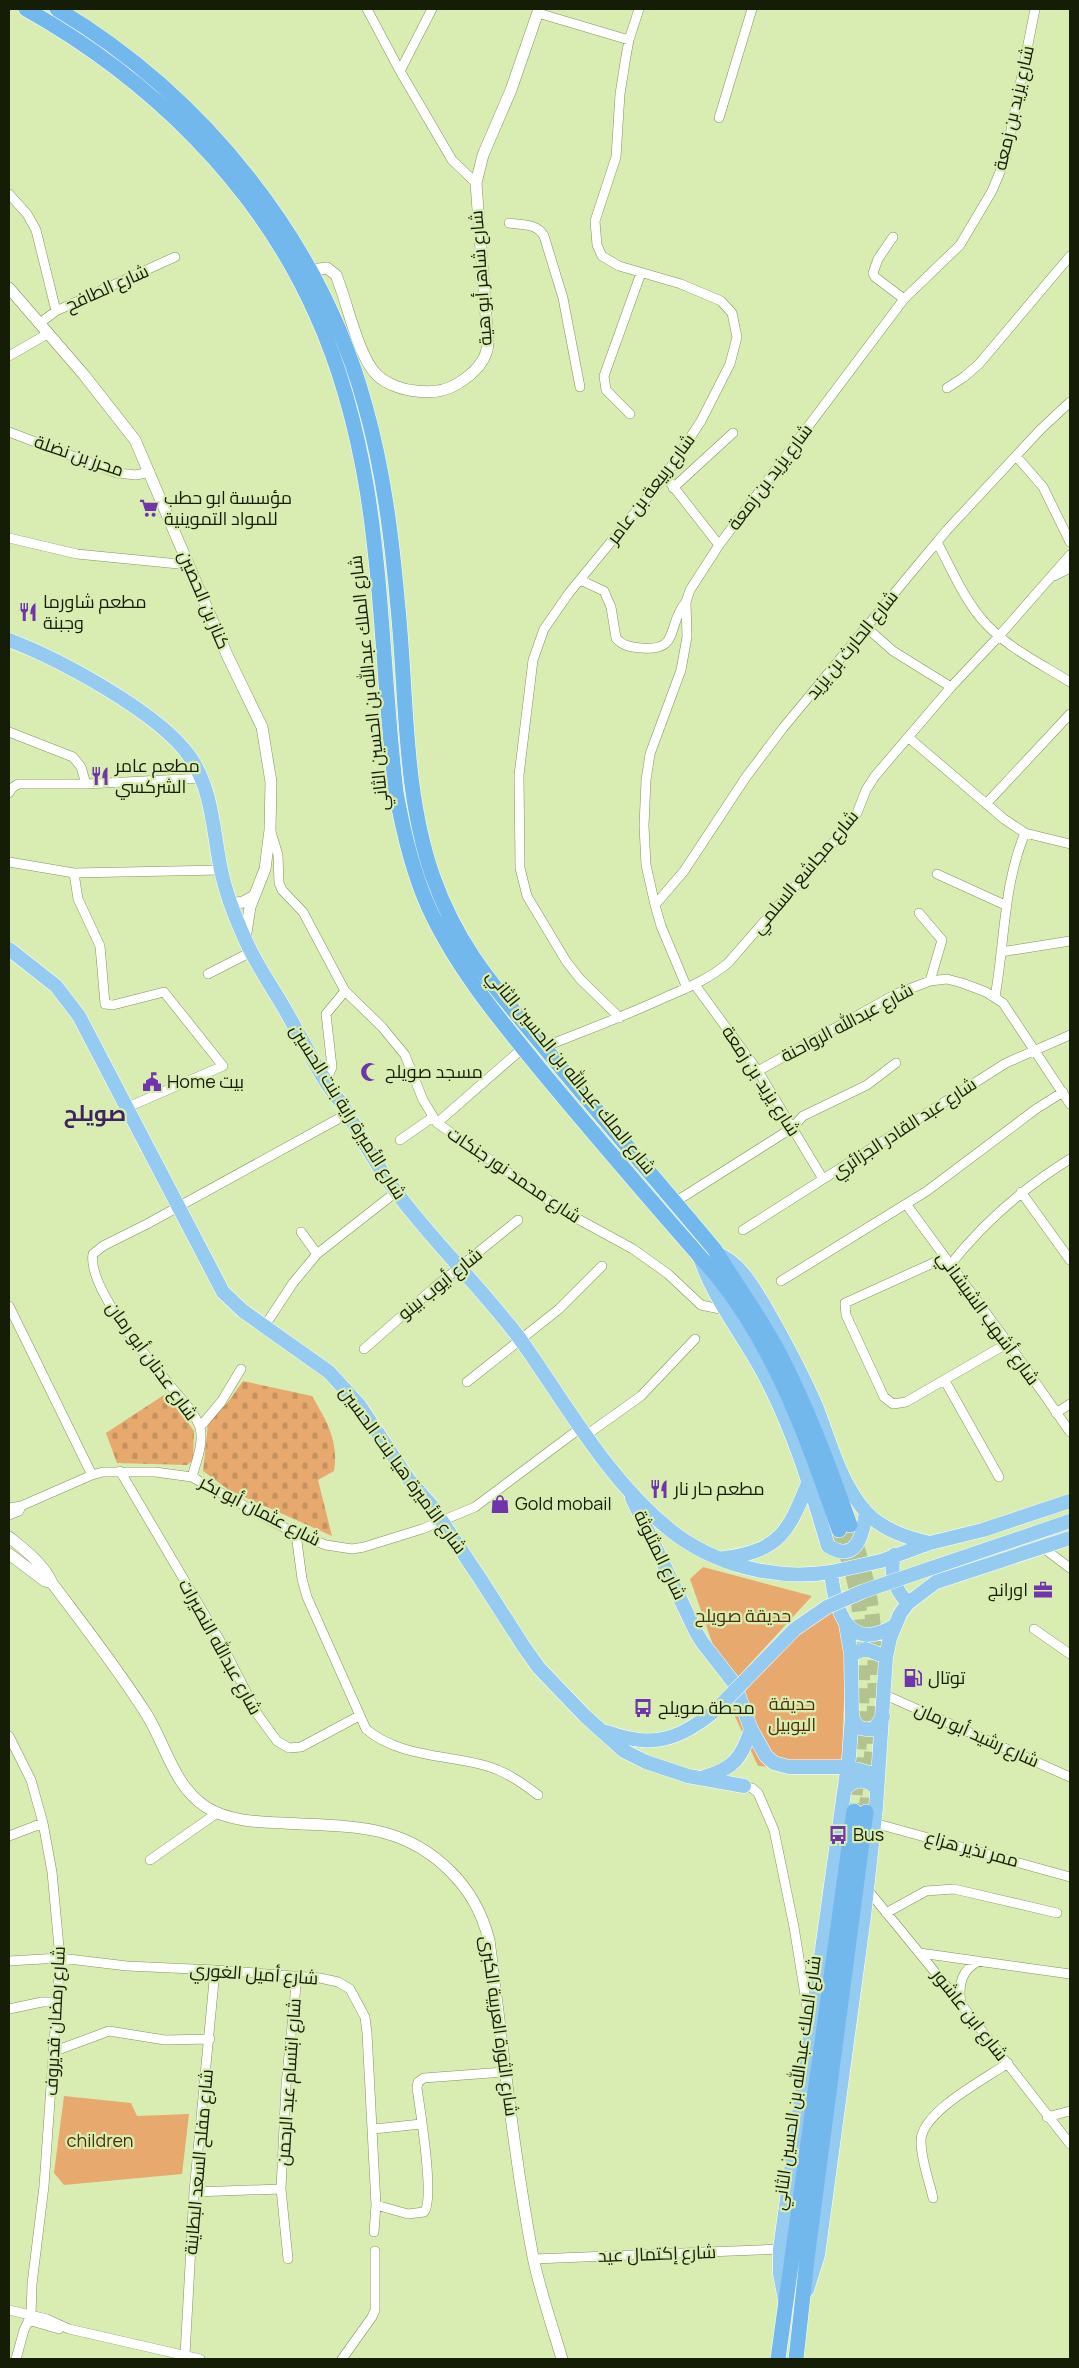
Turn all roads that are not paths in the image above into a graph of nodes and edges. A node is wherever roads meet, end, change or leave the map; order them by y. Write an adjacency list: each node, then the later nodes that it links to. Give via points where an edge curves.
1 (26, 9): 83 (highway, شارع الملك عبدالله بن الحسين الثاني, via 106,59 211,155 266,224 294,268 317,314 342,381 366,488 381,613 393,766 400,815 412,859 428,906 456,957)
2 (57, 9): 18 (highway, شارع الملك عبدالله بن الحسين الثاني, via 116,47 144,70 217,141 267,203)
3 (367, 9): 10 (street)
4 (432, 9): 10 (street)
5 (639, 9): 9 (street, شارع ربيعة بن عامر)
6 (752, 9): 11 (street)
7 (1035, 9): 21 (street, شارع يزيد بن زمعة, via 1014,120 999,178 971,230)
8 (538, 11): 9 (street); 12 (street, شارع شاهر أبو هية)
9 (629, 40): 19 (street, شارع ربيعة بن عامر, via 620,94 616,157 595,221 595,232 602,256)
10 (400, 71): 12 (street, via 452,160)
11 (719, 118)
12 (476, 183): 18 (street, شارع شاهر أبو هية, via 488,350 476,370 453,386 432,392 410,390 377,375 365,357 336,275 327,268)
13 (9, 194): 22 (street, via 36,230)
14 (509, 224): 26 (street, via 534,226 544,236 563,298)
15 (893, 237): 21 (street, via 878,258 873,273)
16 (1070, 256): 27 (street, via 979,364)
17 (175, 258): 22 (street, شارع الطافح)
18 (310, 270): 82 (highway, شارع الملك عبدالله بن الحسين الثاني, via 333,317 359,386 384,486 404,672 410,771 417,816 432,874 459,937 498,993)
19 (641, 273): 29 (street, via 604,376 606,390); 34 (street, شارع ربيعة بن عامر, via 681,284 721,301 732,313 736,328 730,364 718,390)
20 (9, 288): 23 (street, كناز بن الحصين)
21 (904, 299): 40 (street, شارع يزيد بن زمعة)
22 (56, 311): 23 (street, شارع الطافح)
23 (40, 323): 24 (street, كناز بن الحصين)
24 (49, 334): 25 (street); 33 (street, كناز بن الحصين, via 125,426)
25 (9, 356)
26 (580, 386)
27 (947, 388)
28 (1070, 402): 32 (street, شارع الحارث بن يزيد)
29 (630, 414)
30 (9, 432): 33 (street, محرز بن نضلة, via 117,473 136,475)
31 (733, 433): 35 (street)
32 (1016, 456): 36 (street, via 1043,487); 38 (street, شارع الحارث بن يزيد)
33 (150, 472): 42 (street, كناز بن الحصين)
34 (665, 476): 35 (street); 45 (street, شارع ربيعة بن عامر)
35 (673, 488): 40 (street)
36 (1066, 526): 39 (street)
37 (9, 538): 42 (street, via 77,554)
38 (937, 542): 47 (street, شارع الحارث بن يزيد); 48 (street, via 974,608)
39 (1070, 542)
40 (718, 545): 46 (street, شارع يزيد بن زمعة)
41 (1070, 555): 44 (street, شارع مجاشع السلمي)
42 (188, 565): 59 (street, كناز بن الحصين, via 262,727 271,782)
43 (1070, 568): 44 (street, شارع مجاشع السلمي)
44 (1049, 578): 48 (street, شارع مجاشع السلمي)
45 (580, 580): 46 (street, via 604,591 616,638 626,646 651,649 668,643 676,617); 80 (street, شارع ربيعة بن عامر, via 544,629 533,660 519,775 520,875 526,896 566,961)
46 (686, 602): 68 (street, شارع يزيد بن زمعة, via 687,637 683,660 650,754 646,780 646,865)
47 (867, 628): 51 (street, via 893,651); 68 (street, شارع الحارث بن يزيد, via 783,728 746,777 684,871)
48 (999, 636): 50 (street); 51 (street, شارع مجاشع السلمي)
49 (9, 640): 55 (main road, شارع الأميرة راية بنت الحسين, via 68,667 147,717 182,747)
50 (1070, 682)
51 (951, 687): 54 (street, شارع مجاشع السلمي)
52 (1070, 714): 58 (street)
53 (9, 732): 56 (street, via 73,757 81,767)
54 (908, 737): 58 (street); 77 (street, شارع مجاشع السلمي, via 875,776 857,813 845,829 736,954 720,970)
55 (202, 778): 56 (street); 63 (main road, شارع الأميرة راية بنت الحسين, via 212,812)
56 (86, 784): 57 (street, via 18,784)
57 (9, 793)
58 (986, 804): 60 (street)
59 (270, 830): 66 (street, كناز بن الحصين, via 265,869); 78 (street, شارع محمد نور جنكات, via 278,855 282,890 303,912)
60 (1025, 833): 61 (street); 69 (street, via 1013,865)
61 (1070, 844)
62 (9, 862): 64 (street)
63 (221, 870): 64 (street); 67 (main road, شارع الأميرة راية بنت الحسين)
64 (74, 873): 90 (street, via 78,899 100,946 105,1004 113,1005 164,992 223,1066)
65 (937, 874): 69 (street)
66 (254, 896): 67 (street); 72 (street, كناز بن الحصين, via 246,917)
67 (231, 904): 72 (main road, شارع الأميرة راية بنت الحسين)
68 (655, 905): 77 (street, شارع يزيد بن زمعة, via 661,926)
69 (1006, 905): 74 (street)
70 (919, 913): 76 (street, via 942,940)
71 (1070, 941): 74 (street)
72 (248, 946): 75 (street); 87 (main road, شارع الأميرة راية بنت الحسين)
73 (9, 950): 90 (main road, شارع الأميرة هيا بنت الحسين, via 65,996 88,1031)
74 (1001, 952): 79 (street)
75 (208, 974)
76 (930, 981): 79 (street, شارع عبدالله الرواحنة, via 948,979); 86 (street, شارع عبدالله الرواحنة, via 896,994)
77 (691, 986): 80 (street, شارع مجاشع السلمي); 86 (street, شارع يزيد بن زمعة)
78 (345, 991): 87 (street, via 326,1014 332,1068); 92 (street, شارع محمد نور جنكات, via 398,1045)
79 (995, 997): 84 (street, via 1010,1012)
80 (620, 1018): 82 (street, شارع مجاشع السلمي)
81 (1070, 1035): 84 (street, شارع عبد القادر الجزائري)
82 (544, 1047): 99 (highway, شارع الملك عبدالله بن الحسين الثاني)
83 (523, 1048): 92 (street); 107 (highway, شارع الملك عبدالله بن الحسين الثاني)
84 (1034, 1050): 88 (street); 96 (street, شارع عبد القادر الجزائري, via 990,1073)
85 (896, 1063): 93 (street, via 867,1085 803,1116)
86 (758, 1071): 93 (street, شارع يزيد بن زمعة)
87 (326, 1082): 91 (main road, شارع الأميرة راية بنت الحسين)
88 (1062, 1092): 89 (street); 100 (street)
89 (1070, 1104)
90 (128, 1107): 101 (main road, شارع الأميرة هيا بنت الحسين)
91 (347, 1114): 97 (main road, شارع الأميرة راية بنت الحسين); 101 (street, شارع عدنان أبو رمان)
92 (435, 1120): 94 (street); 114 (street, شارع محمد نور جنكات, via 568,1213 634,1249 668,1274 698,1303)
93 (792, 1128): 96 (street, شارع يزيد بن زمعة); 99 (street)
94 (400, 1140)
95 (1070, 1158): 98 (street)
96 (823, 1179): 103 (street, شارع عبد القادر الجزائري)
97 (396, 1192): 106 (street); 111 (main road, شارع الأميرة راية بنت الحسين)
98 (1021, 1192): 108 (street); 109 (street)
99 (675, 1202): 105 (highway, شارع الملك عبدالله بن الحسين الثاني)
100 (906, 1204): 109 (street, شارع أشهب الشيشاني); 112 (street)
101 (178, 1207): 115 (main road, شارع الأميرة هيا بنت الحسين, via 218,1285 233,1303); 125 (street, شارع عدنان أبو رمان, via 96,1250 92,1259 98,1281 120,1320)
102 (518, 1220): 111 (street, شارع أيوب بينو)
103 (743, 1230)
104 (301, 1232): 106 (street)
105 (716, 1253): 107 (highway, شارع الملك عبدالله بن الحسين الثاني, via 753,1309 796,1386 814,1427 845,1528 767,1353 736,1302); 137 (main road, via 734,1263 762,1302 797,1364 853,1494)
106 (318, 1254): 115 (street, via 293,1283)
107 (699, 1255): 114 (main road, via 708,1282)
108 (1070, 1260)
109 (947, 1261): 118 (street, شارع أشهب الشيشاني); 121 (street, via 848,1300 844,1306 888,1401 893,1404 906,1402)
110 (602, 1266): 117 (street, via 559,1309)
111 (460, 1268): 117 (main road, شارع الأميرة راية بنت الحسين); 119 (street, شارع أيوب بينو)
112 (781, 1281)
113 (9, 1306): 129 (street)
114 (727, 1311): 132 (main road, via 775,1395)
115 (264, 1326): 140 (main road, شارع الأميرة هيا بنت الحسين, via 313,1358 345,1388)
116 (695, 1338): 126 (street, شارع عثمان أبو بكر, via 641,1396)
117 (520, 1340): 122 (street); 126 (main road, شارع الأميرة راية بنت الحسين)
118 (1008, 1343): 121 (street); 124 (street, شارع أشهب الشيشاني)
119 (364, 1349)
120 (241, 1369): 125 (street, via 221,1402)
121 (945, 1381): 131 (street)
122 (467, 1382)
123 (1070, 1404): 124 (street)
124 (1056, 1412): 127 (street, شارع أشهب الشيشاني)
125 (200, 1427): 130 (street, شارع عدنان أبو رمان, via 199,1452)
126 (582, 1432): 133 (main road, شارع الأميرة راية بنت الحسين); 140 (street, شارع عثمان أبو بكر, via 475,1507)
127 (1070, 1432)
128 (120, 1471): 129 (street, شارع عثمان أبو بكر); 130 (street, شارع عثمان أبو بكر); 160 (street, شارع عبدالله النصيرات, via 219,1639 258,1715 277,1741 289,1748 301,1747)
129 (92, 1475): 135 (street, شارع عثمان أبو بكر)
130 (192, 1477): 141 (street, شارع عثمان أبو بكر)
131 (999, 1477)
132 (809, 1481): 137 (main road, via 828,1546 833,1549 846,1550 857,1544 864,1533); 148 (main road, via 796,1514 776,1540 746,1556)
133 (628, 1488): 148 (main road, شارع الأميرة راية بنت الحسين, via 670,1530); 163 (main road, شارع المثلوثة, via 702,1642 734,1683)
134 (1070, 1500): 144 (main road, شارع الأميرة راية بنت الحسين, via 983,1530)
135 (21, 1506): 136 (street, شارع عثمان أبو بكر); 138 (street, شارع عثمان أبو بكر)
136 (9, 1508)
137 (866, 1512): 144 (main road, via 896,1533)
138 (9, 1515)
139 (1070, 1521): 164 (main road, bridge, via 864,1591 828,1607 795,1629 717,1709 697,1726 678,1735 637,1742)
140 (442, 1522): 141 (street, شارع عثمان أبو بكر, via 352,1549 326,1545); 164 (main road, شارع الأميرة هيا بنت الحسين, via 539,1668)
141 (296, 1534): 160 (street, via 307,1597)
142 (9, 1538): 151 (street, شارع الثورة العربية الكبرى, via 37,1562)
143 (1070, 1538): 145 (main road)
144 (930, 1543): 147 (main road, شارع الأميرة راية بنت الحسين)
145 (1042, 1546): 149 (street); 152 (main road, via 936,1582)
146 (9, 1554): 151 (street, شارع الثورة العربية الكبرى)
147 (888, 1558): 150 (main road, شارع الأميرة راية بنت الحسين); 152 (main road, via 893,1580)
148 (721, 1559): 150 (main road, شارع الأميرة راية بنت الحسين, via 771,1573 804,1575)
149 (1070, 1568)
150 (831, 1572): 153 (main road, via 835,1597)
151 (52, 1583): 173 (street, شارع الثورة العربية الكبرى, via 132,1690 183,1784 195,1798)
152 (908, 1603): 154 (main road)
153 (846, 1625): 154 (main road, via 860,1635 868,1636); 156 (main road)
154 (894, 1626): 158 (main road)
155 (1034, 1629): 157 (street)
156 (851, 1654): 158 (main road, via 866,1649); 161 (main road)
157 (1070, 1654)
158 (886, 1657): 159 (main road)
159 (883, 1694): 162 (main road); 167 (street, شارع رشيد أبو رمان)
160 (359, 1716): 172 (street, via 366,1729 387,1742 496,1769)
161 (852, 1716): 162 (main road, via 859,1728 867,1729 874,1729); 166 (main road)
162 (883, 1717): 169 (main road)
163 (751, 1729): 166 (main road, شارع المثلوثة, via 766,1756 779,1765); 168 (main road, via 731,1767)
164 (599, 1730): 168 (main road, شارع الأميرة هيا بنت الحسين, via 633,1756)
165 (9, 1736): 175 (street, شارع رمضان قديروف, via 31,1780)
166 (848, 1767): 169 (main road, شارع المثلوثة); 171 (main road)
167 (1070, 1777)
168 (700, 1778): 170 (main road, شارع الأميرة هيا بنت الحسين)
169 (877, 1782): 171 (main road, via 859,1781); 174 (main road)
170 (744, 1786): 192 (street, via 758,1793 774,1830)
171 (846, 1788): 192 (main road)
172 (538, 1795)
173 (216, 1813): 177 (street); 196 (street, شارع الثورة العربية الكبرى, via 263,1822 380,1831 411,1841 440,1861 466,1888 484,1922)
174 (865, 1815): 178 (street, ممر نذير هزاع); 179 (main road); 211 (highway, شارع الملك عبدالله بن الحسين الثاني); 212 (highway, شارع الملك عبدالله بن الحسين الثاني)
175 (43, 1823): 176 (street); 183 (street, شارع رمضان قديروف, via 54,1882)
176 (9, 1836)
177 (150, 1860)
178 (1070, 1877)
179 (867, 1889): 180 (street, شارع ابن عاشور); 211 (main road, via 818,2255)
180 (886, 1913): 181 (street, via 926,1890 954,1888); 182 (street, شارع ابن عاشور)
181 (1057, 1913)
182 (920, 1953): 185 (street); 190 (street, شارع ابن عاشور)
183 (60, 1958): 184 (street, شارع أميل الغوري); 186 (street, شارع أميل الغوري, via 127,1966); 189 (street, شارع رمضان قديروف)
184 (9, 1960)
185 (979, 1961): 187 (street); 190 (street, via 963,1974 959,1988)
186 (215, 1970): 188 (street, شارع أميل الغوري); 193 (street, شارع مفلح السعد البطاينة)
187 (1070, 1974)
188 (297, 1976): 200 (street, شارع أميل الغوري, via 338,1982 350,1989 357,2000 365,2016 368,2033); 202 (street, شارع ابتسام عبد الرحمن, via 286,2085)
189 (58, 2002): 191 (street); 194 (street, شارع رمضان قديروف)
190 (961, 2004): 195 (street, شارع ابن عاشور)
191 (9, 2009)
192 (811, 2032): 207 (main road)
193 (210, 2039): 194 (street, via 165,2040 109,2031); 203 (street, شارع مفلح السعد البطاينة)
194 (55, 2051): 215 (street, شارع رمضان قديروف, via 44,2186)
195 (1008, 2063): 198 (street, شارع ابن عاشور); 204 (street, via 938,2111 923,2129 922,2151)
196 (504, 2072): 199 (street, via 420,2080 417,2088); 210 (street, شارع الثورة العربية الكبرى)
197 (1070, 2111): 198 (street)
198 (1048, 2117): 201 (street, شارع ابن عاشور)
199 (421, 2124): 200 (street); 205 (street, via 428,2171 427,2209 408,2214)
200 (374, 2129): 205 (street, شارع أميل الغوري)
201 (1070, 2144)
202 (281, 2189): 203 (street, شارع ابتسام عبد الرحمن); 209 (street, شارع ابتسام عبد الرحمن)
203 (194, 2192): 217 (street, شارع مفلح السعد البطاينة)
204 (933, 2198)
205 (376, 2205): 206 (street, شارع أميل الغوري)
206 (374, 2232)
207 (780, 2249): 210 (street, شارع إكتمال عيد); 212 (main road)
208 (374, 2251): 220 (street, via 372,2317)
209 (288, 2259)
210 (534, 2260): 221 (street, شارع الثورة العربية الكبرى)
211 (803, 2299): 223 (highway, شارع الملك عبدالله بن الحسين الثاني)
212 (785, 2301): 216 (highway, شارع الملك عبدالله بن الحسين الثاني)
213 (9, 2310): 215 (street)
214 (9, 2315): 215 (street)
215 (28, 2317): 217 (street, via 45,2326); 218 (street, شارع رمضان قديروف)
216 (779, 2352): 222 (highway, شارع الملك عبدالله بن الحسين الثاني)
217 (185, 2356): 219 (street)
218 (16, 2359)
219 (200, 2359)
220 (342, 2359)
221 (562, 2359)
222 (774, 2359)
223 (796, 2359)

